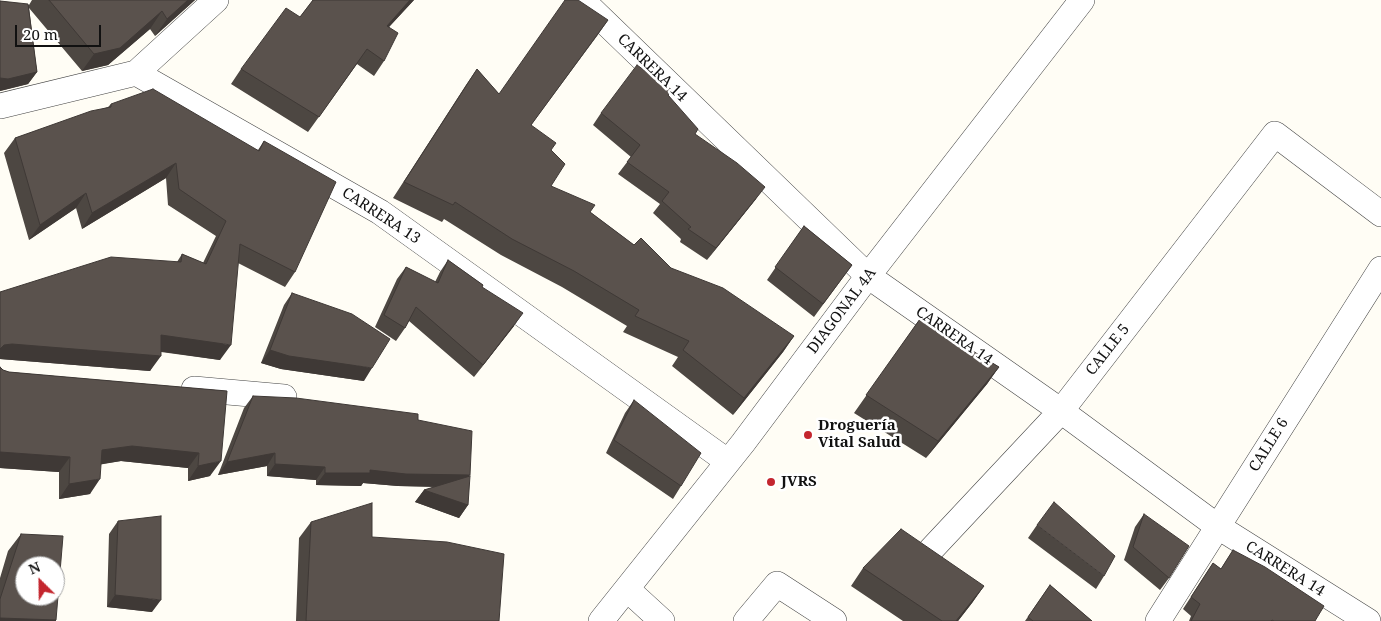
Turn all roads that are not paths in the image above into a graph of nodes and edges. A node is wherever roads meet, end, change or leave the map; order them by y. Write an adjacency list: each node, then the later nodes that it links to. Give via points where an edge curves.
1 (216, 0): 4 (street)
2 (582, 0): 8 (street, CARRERA 14)
3 (1082, 0): 8 (street, DIAGONAL 4A)
4 (136, 73): 5 (street); 12 (street, CARRERA 13, via 380,212)
5 (0, 106)
6 (1381, 214): 11 (street, CALLE 5, via 1274,134)
7 (1381, 269): 13 (street, CALLE 6)
8 (868, 276): 11 (street, CARRERA 14); 12 (street, DIAGONAL 4A)
9 (167, 387): 10 (street)
10 (284, 397)
11 (1061, 411): 13 (street, CARRERA 14); 14 (street, CALLE 5)
12 (727, 461): 15 (street, DIAGONAL 4A)
13 (1217, 526): 21 (street, CALLE 6); 22 (street, CARRERA 14)
14 (928, 553)
15 (627, 589): 17 (street, DIAGONAL 4A); 18 (street)
16 (1381, 612): 23 (street)
17 (601, 621)
18 (662, 621)
19 (746, 621): 20 (street, via 778,584)
20 (834, 621)
21 (1158, 621)
22 (1368, 621)
23 (1376, 621)

